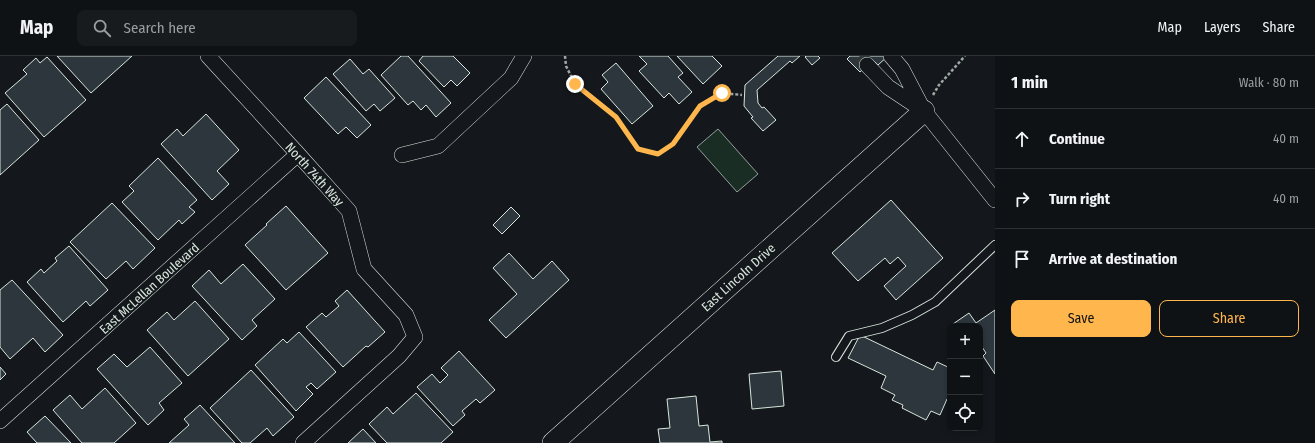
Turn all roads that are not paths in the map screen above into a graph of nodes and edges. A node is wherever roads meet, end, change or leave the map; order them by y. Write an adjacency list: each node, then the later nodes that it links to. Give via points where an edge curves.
1 (208, 56): 6 (street, North 74th Way)
2 (524, 56): 7 (street, via 511,78 438,146)
3 (891, 56): 5 (street, via 902,69)
4 (867, 65): 5 (street, via 888,87)
5 (924, 111): 8 (street); 12 (main road, East Lincoln Drive)
6 (298, 154): 11 (street, East McLellan Boulevard); 13 (street, North 74th Way, via 349,211 364,270 406,315 416,337 399,356)
7 (402, 155)
8 (995, 200)
9 (995, 245): 10 (lane, via 935,302 882,328 849,336)
10 (836, 358)
11 (0, 422)
12 (558, 441)
13 (303, 443)

